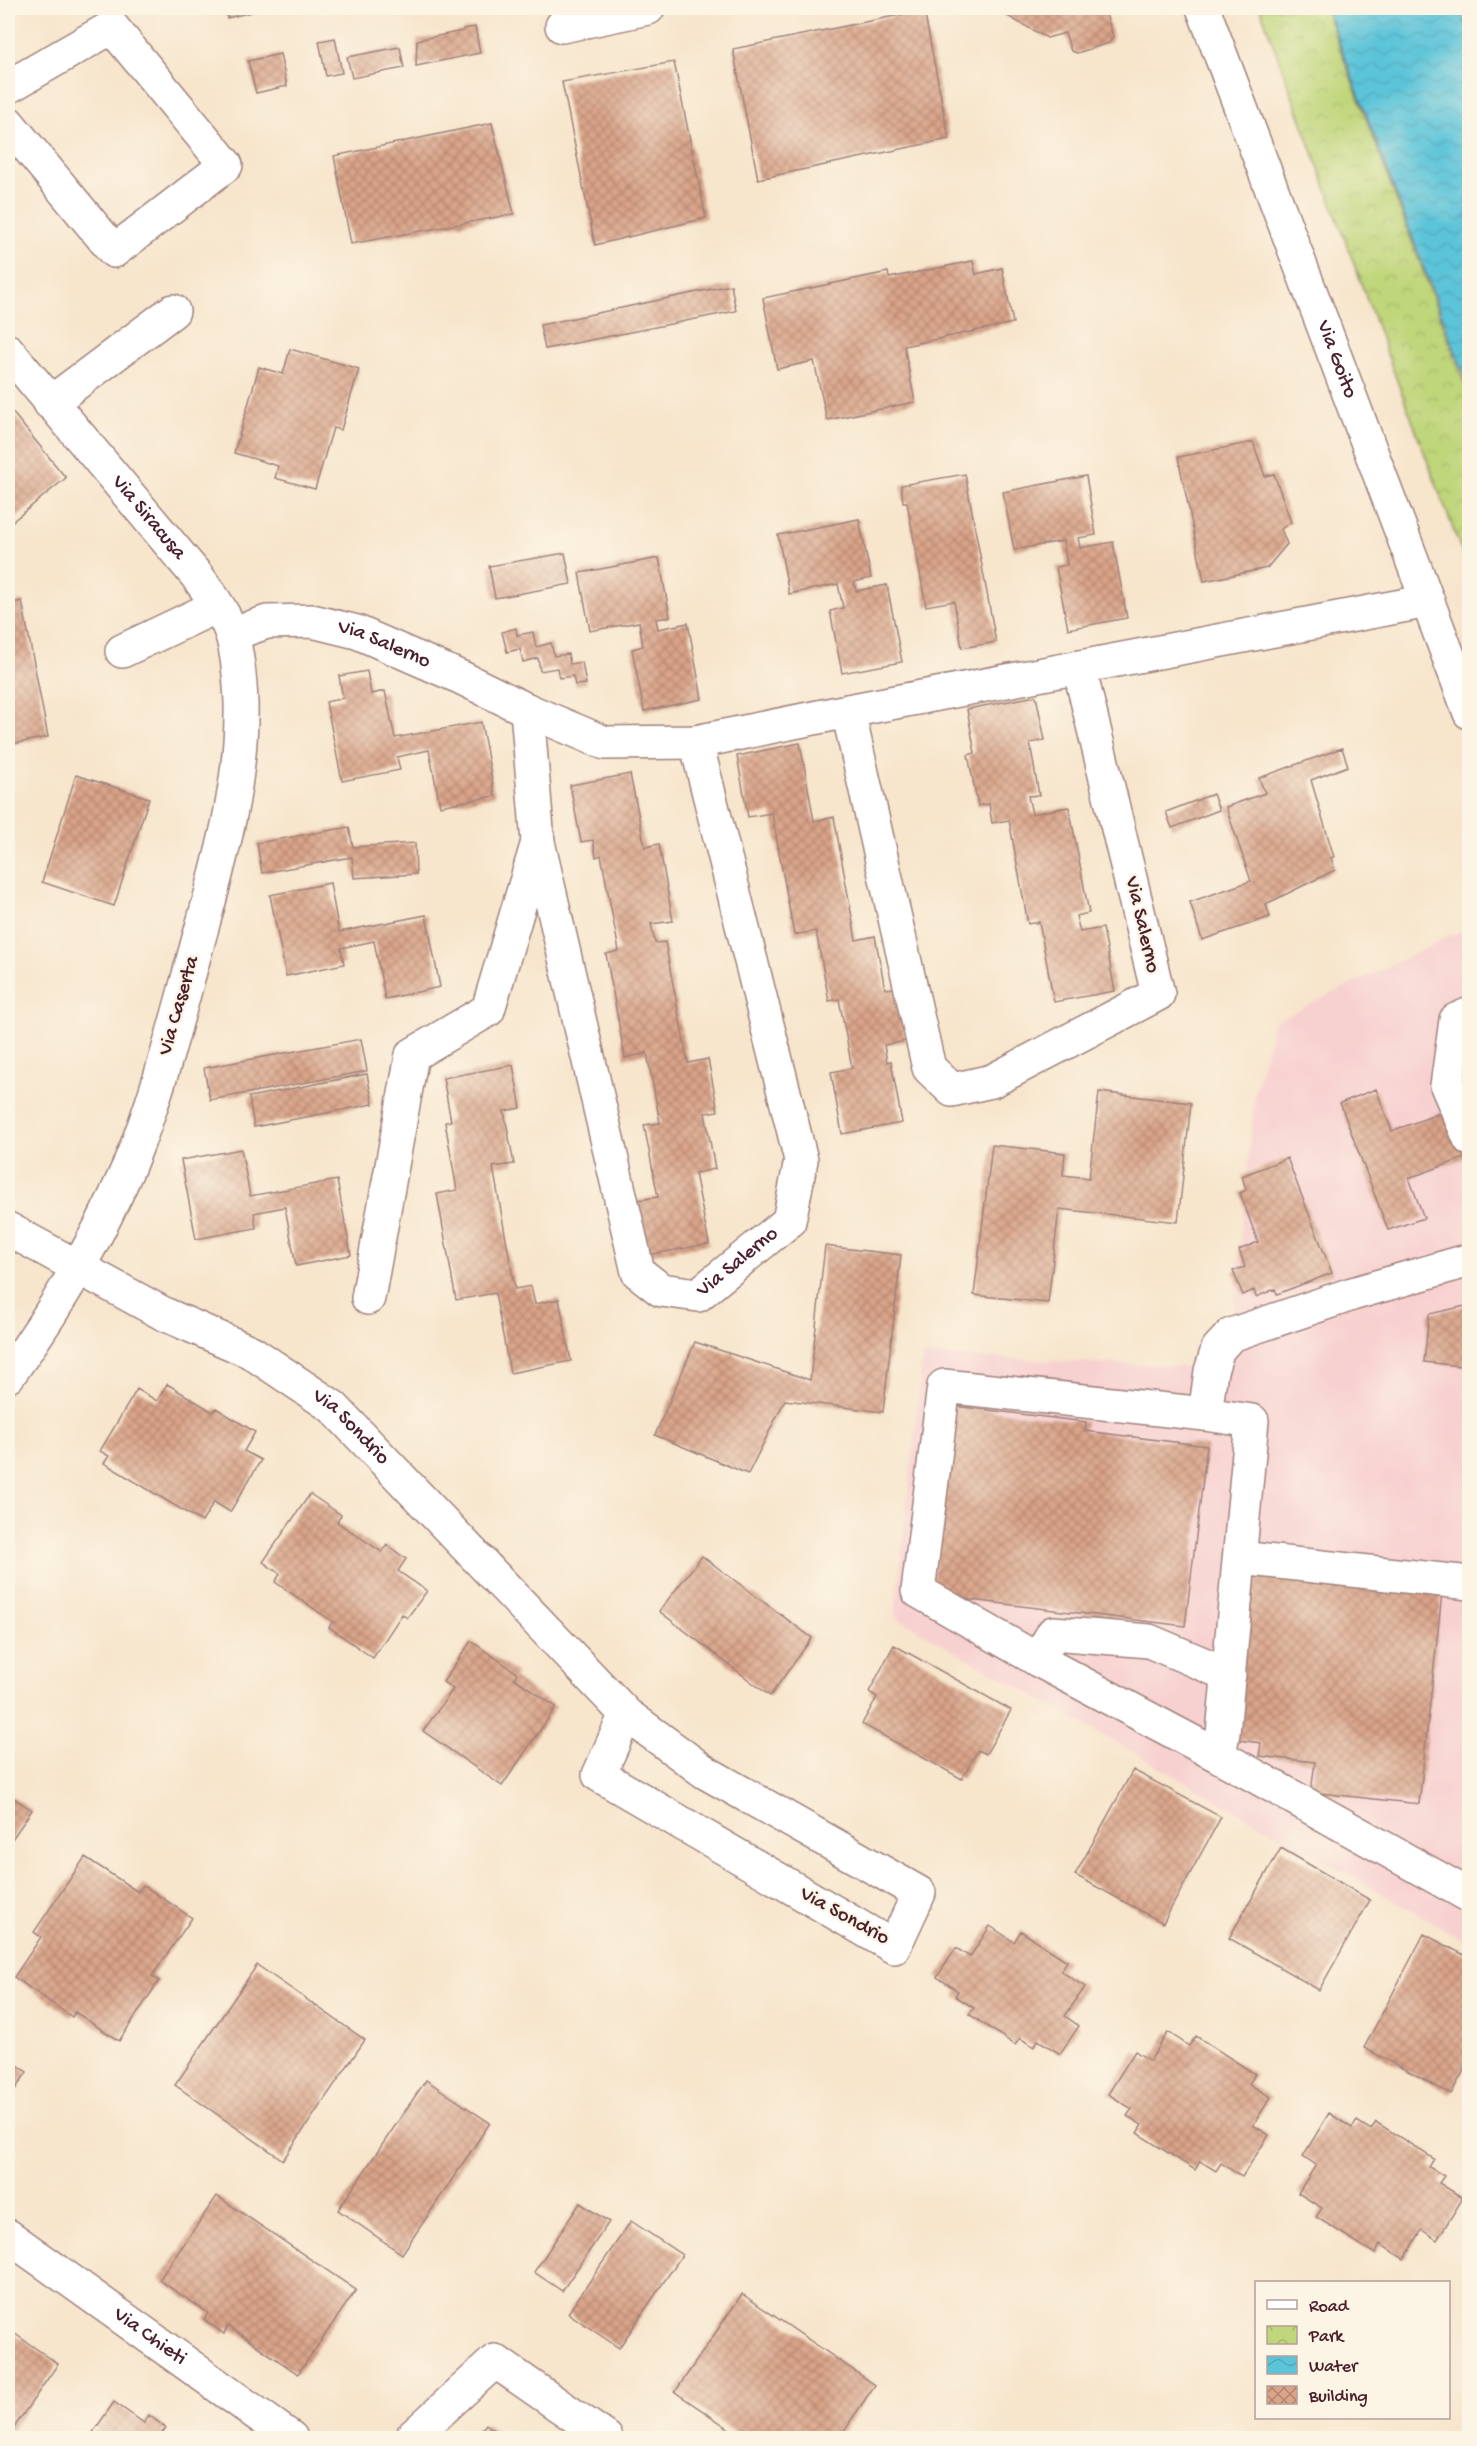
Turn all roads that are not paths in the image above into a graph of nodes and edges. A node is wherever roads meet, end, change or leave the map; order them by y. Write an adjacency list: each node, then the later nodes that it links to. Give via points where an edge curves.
1 (648, 8): 3 (street)
2 (1203, 8): 9 (street, Via Goito)
3 (562, 26)
4 (8, 87): 5 (street, via 112,27 226,165 114,251)
5 (8, 123)
6 (173, 311): 8 (street)
7 (8, 351): 8 (street, Via Siracusa)
8 (50, 403): 10 (street, Via Siracusa, via 197,576)
9 (1428, 601): 12 (street, Via Salerno); 15 (street, Via Goito)
10 (225, 620): 11 (street); 13 (street, Via Salerno, via 312,621 357,632); 22 (street, Via Caserta, via 240,678 242,728 239,774 227,836 169,1048 128,1167)
11 (122, 651)
12 (1079, 667): 14 (street, Via Salerno); 14 (street, Via Salerno, via 1158,994 992,1081 952,1090 929,1068)
13 (527, 710): 16 (street, Via Salerno, via 605,743); 17 (street, Via Salerno)
14 (848, 711): 16 (street, Via Salerno)
15 (1470, 713)
16 (696, 742): 17 (street, Via Salerno, via 801,1160 789,1221 698,1295 661,1290 638,1272)
17 (538, 842): 23 (street, Via Salerno, via 488,1010 412,1055)
18 (1470, 1014): 19 (street, via 1456,1020 1447,1086)
19 (1470, 1139)
20 (8, 1229): 22 (street, Via Sondrio)
21 (1470, 1260): 25 (street, via 1231,1335 1218,1349)
22 (80, 1268): 24 (street, Via Caserta); 30 (street, Via Sondrio, via 164,1314 251,1352 333,1407)
23 (368, 1298)
24 (8, 1376)
25 (1205, 1414): 26 (street, via 1252,1421); 28 (street, via 944,1386 918,1591)
26 (1240, 1558): 27 (street); 29 (street)
27 (1470, 1583)
28 (1038, 1660): 29 (street, via 1053,1633 1149,1641); 31 (street)
29 (1229, 1675): 31 (street)
30 (626, 1714): 30 (street, Via Sondrio, via 599,1775 894,1947 919,1893 705,1772)
31 (1219, 1756): 32 (street)
32 (1470, 1896)
33 (8, 2236): 34 (street, Via Chieti)
34 (291, 2439)
35 (411, 2439): 36 (street, via 495,2361)
36 (606, 2439)

